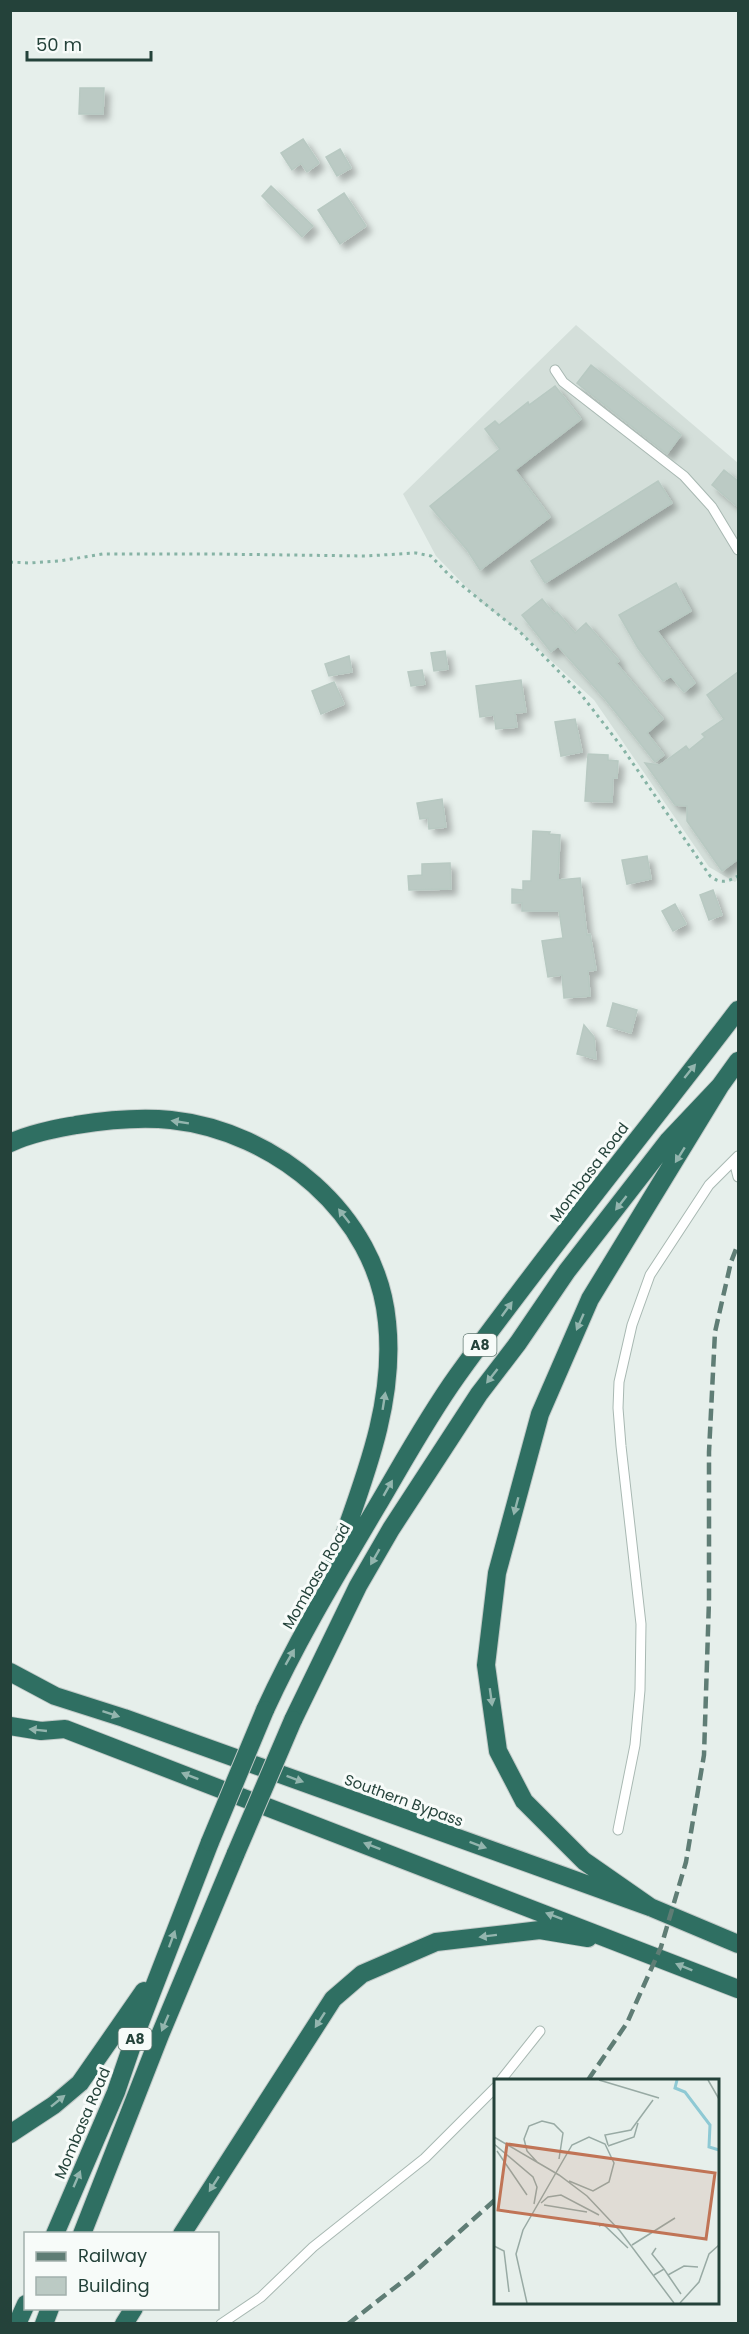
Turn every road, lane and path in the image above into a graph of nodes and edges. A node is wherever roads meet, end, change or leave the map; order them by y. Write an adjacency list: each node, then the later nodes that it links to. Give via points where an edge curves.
1 (555, 370): 2 (lane, via 563,382 684,476 712,507)
2 (738, 550)
3 (10, 562): 4 (path, via 59,561 103,554 431,556 520,633 580,693 710,876 725,882)
4 (738, 876)
5 (738, 1010): 10 (highway, Mombasa Road / A8, one-way to 5, via 455,1378)
6 (738, 1061): 7 (highway, A8)
7 (720, 1086): 14 (highway, one-way to 14, via 590,1299 540,1414 497,1573 486,1665 498,1750 524,1801 584,1861); 24 (highway, A8, one-way to 24, bridge, via 668,1141 567,1271 479,1394 363,1577 293,1720 236,1853)
8 (10, 1143): 10 (highway, one-way to 8, via 368,1465 381,1418 389,1365 381,1288 353,1228 326,1195 271,1151 229,1132 197,1124 171,1120 101,1121 51,1130)
9 (738, 1177): 13 (lane, via 738,1156 709,1185 662,1254 642,1294 619,1382 621,1446 641,1624 635,1745)
10 (322, 1597): 17 (highway, Mombasa Road / A8, one-way to 10, bridge, via 265,1710)
11 (10, 1672): 14 (highway, Southern Bypass, one-way to 14, via 56,1696)
12 (10, 1726): 15 (highway, one-way to 12, via 65,1729 41,1731)
13 (618, 1830)
14 (650, 1907): 16 (highway, Southern Bypass)
15 (628, 1944): 18 (highway, one-way to 15); 25 (highway, one-way to 25, via 540,1930 436,1942 362,1974 333,2000)
16 (738, 1944)
17 (163, 1962): 22 (highway, one-way to 17, via 80,2083); 23 (highway, Mombasa Road / A8, one-way to 17, via 117,2092)
18 (738, 1989)
19 (540, 2031): 20 (lane)
20 (502, 2079)
21 (494, 2088): 30 (lane, via 425,2158 313,2247 261,2297)
22 (10, 2134)
23 (56, 2232)
24 (83, 2232)
25 (183, 2232)
26 (24, 2308): 28 (highway)
27 (133, 2310): 29 (highway)
28 (17, 2324)
29 (124, 2324)
30 (221, 2324)

